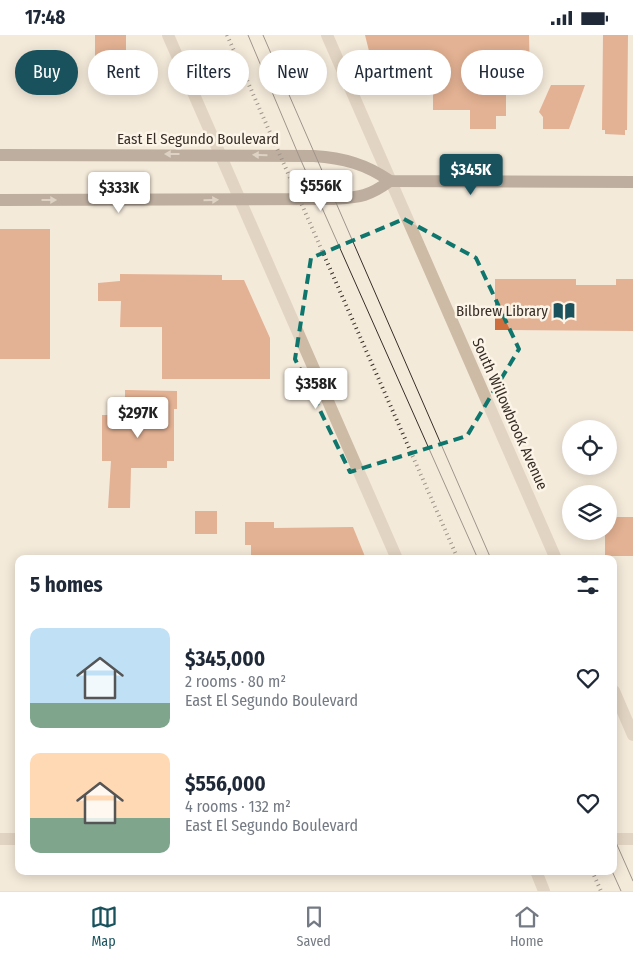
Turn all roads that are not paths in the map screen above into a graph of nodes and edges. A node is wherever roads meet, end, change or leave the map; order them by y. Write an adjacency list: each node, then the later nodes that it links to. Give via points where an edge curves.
1 (168, 35): 3 (street)
2 (327, 35): 5 (street, South Willowbrook Avenue)
3 (221, 154): 4 (main road, East El Segundo Boulevard, one-way to 4); 5 (main road, East El Segundo Boulevard, one-way to 3, via 362,164 337,158); 7 (street)
4 (0, 155)
5 (390, 181): 6 (main road); 7 (main road, via 373,193 360,197); 10 (street, South Willowbrook Avenue)
6 (633, 182)
7 (238, 199): 8 (main road, one-way to 7); 9 (street)
8 (0, 201)
9 (395, 555)
10 (554, 555)
11 (617, 698): 12 (street)
12 (633, 735)
13 (0, 839): 14 (street)
14 (15, 839)
15 (617, 839): 16 (street)
16 (633, 839)
17 (538, 875): 18 (street)
18 (544, 891)

